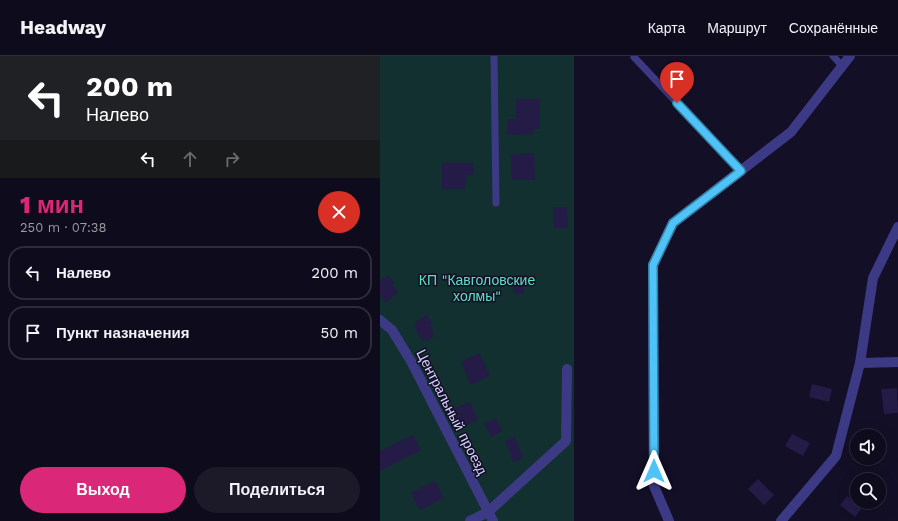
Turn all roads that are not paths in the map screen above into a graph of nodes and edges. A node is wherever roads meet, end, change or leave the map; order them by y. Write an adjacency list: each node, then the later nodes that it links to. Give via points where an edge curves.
1 (494, 56): 7 (lane)
2 (833, 56): 5 (lane)
3 (850, 56): 5 (street)
4 (634, 57): 6 (lane)
5 (842, 66): 6 (street, via 791,132)
6 (741, 171): 15 (street, via 673,223 653,265 654,486)
7 (496, 203)
8 (898, 227): 11 (street, via 873,278)
9 (380, 320): 13 (street, Центральный проезд, via 392,330 412,363)
10 (898, 362): 11 (street)
11 (860, 363): 16 (street, via 836,456)
12 (567, 369): 13 (street, via 566,442)
13 (490, 517): 14 (street)
14 (470, 521)
15 (669, 521)
16 (781, 521)

